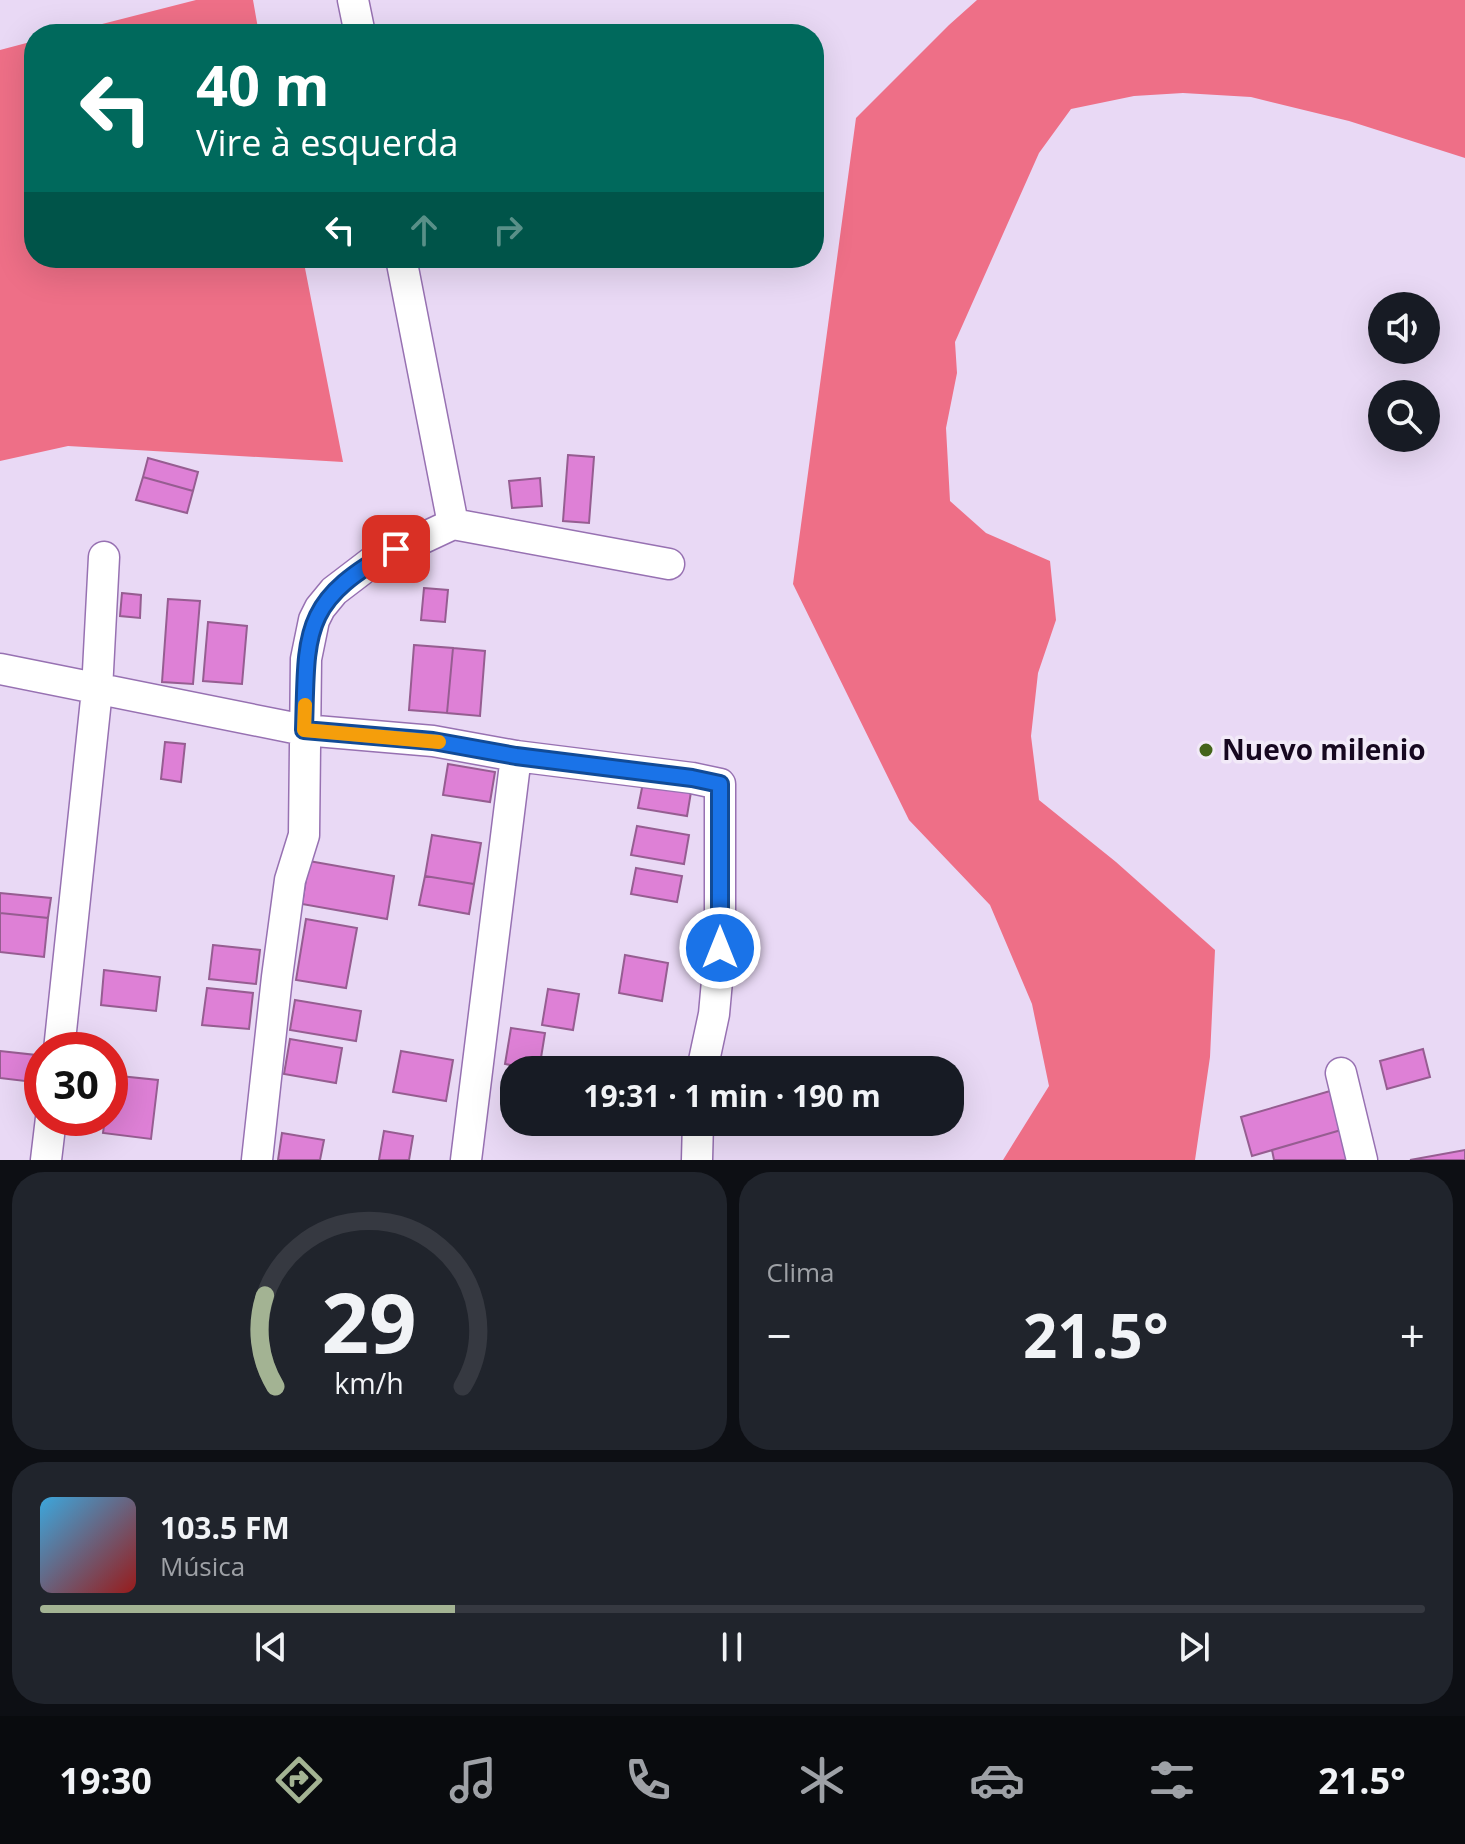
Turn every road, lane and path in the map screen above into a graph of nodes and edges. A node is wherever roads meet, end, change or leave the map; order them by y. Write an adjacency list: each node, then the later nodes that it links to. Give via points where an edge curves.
1 (353, 0): 2 (street)
2 (358, 24)
3 (403, 268): 4 (street)
4 (453, 524): 6 (street); 9 (street, via 372,562 320,608 308,641)
5 (104, 557): 8 (street)
6 (669, 564)
7 (0, 669): 8 (street)
8 (97, 690): 9 (street); 11 (street)
9 (304, 730): 10 (street, via 433,741); 17 (street, via 304,835 290,880)
10 (516, 756): 12 (street, via 720,784 720,948); 18 (street)
11 (61, 1032)
12 (705, 1056)
13 (1341, 1073): 20 (street)
14 (49, 1136): 16 (street)
15 (698, 1136): 19 (street)
16 (46, 1160)
17 (257, 1160)
18 (466, 1160)
19 (697, 1160)
20 (1362, 1160)

